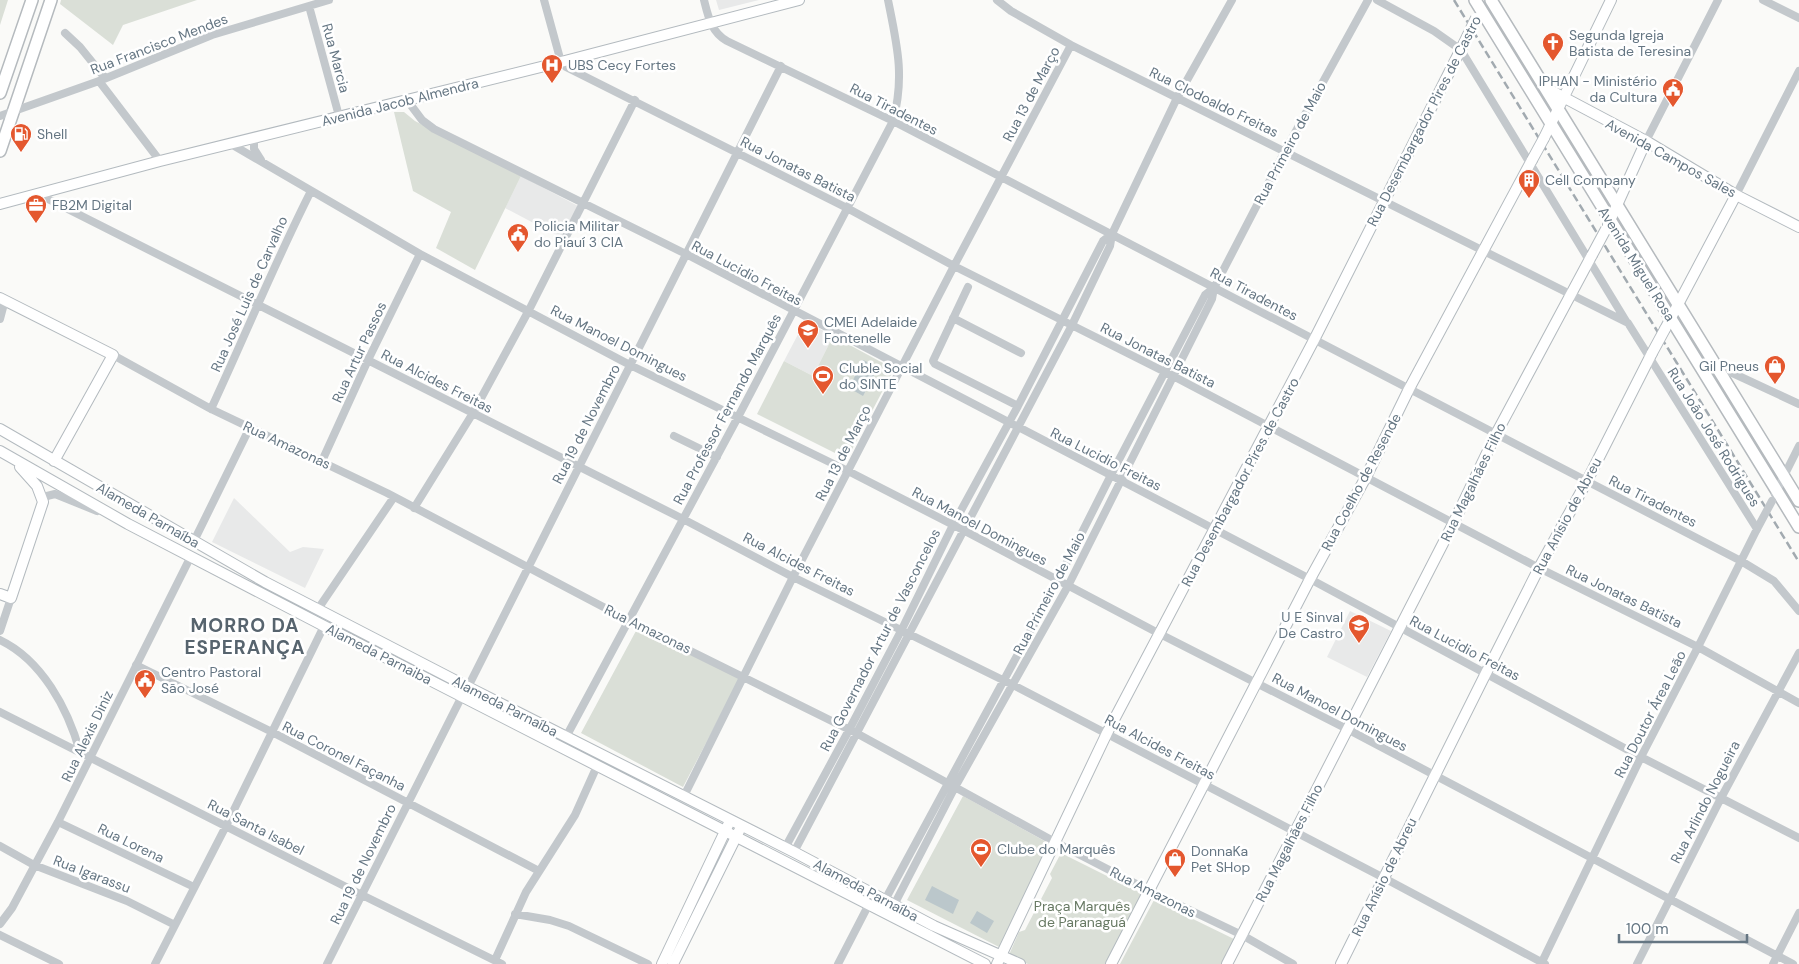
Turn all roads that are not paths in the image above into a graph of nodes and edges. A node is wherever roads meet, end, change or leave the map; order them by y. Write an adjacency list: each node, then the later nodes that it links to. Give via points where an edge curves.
1 (32, 0): 28 (main road)
2 (51, 0): 34 (main road)
3 (329, 0): 16 (street, Rua Francisco Mendes)
4 (544, 0): 23 (street)
5 (704, 0): 19 (street)
6 (799, 0): 19 (main road, Avenida Jacob Almendra)
7 (888, 0): 37 (street, Rua Professor Fernando Marquês, via 899,55 900,78)
8 (997, 0): 21 (street, Rua Clodoaldo Freitas)
9 (1232, 0): 29 (street, Rua Governador Artur de Vasconcelos)
10 (1368, 0): 43 (street, Rua Primeiro de Maio)
11 (1377, 0): 22 (street)
12 (1491, 0): 27 (main road, Avenida Miguel Rosa)
13 (1611, 0): 30 (main road, Rua Coelho de Resende)
14 (1718, 0): 40 (street, Rua Magalhães Filho)
15 (1763, 0): 18 (street)
16 (309, 6): 26 (street, Rua Francisco Mendes, via 212,35); 36 (street, Rua Marcia)
17 (1479, 7): 22 (main road, Rua Desembargador Pires de Castro, bridge); 38 (main road, Avenida Miguel Rosa)
18 (1799, 18)
19 (710, 23): 23 (main road, Avenida Jacob Almendra); 24 (street, Rua Tiradentes, via 721,37)
20 (65, 33): 26 (street, via 80,47)
21 (1071, 45): 29 (street, Rua Clodoaldo Freitas); 48 (street, Rua 13 de Março)
22 (1462, 48): 46 (street); 52 (main road, Rua Desembargador Pires de Castro)
23 (561, 62): 31 (main road, Avenida Jacob Almendra); 32 (street, Rua Jonatas Batista)
24 (781, 66): 37 (street, Rua Tiradentes); 44 (street, Rua 19 de Novembro)
25 (1799, 71): 51 (street, Rua Anísio de Abreu)
26 (102, 79): 34 (street, Rua Francisco Mendes); 45 (street)
27 (1543, 87): 30 (main road, Avenida Campos Sales); 33 (main road, Avenida Miguel Rosa)
28 (0, 93)
29 (1177, 98): 43 (street, Rua Clodoaldo Freitas); 59 (street, Rua Governador Artur de Vasconcelos)
30 (1564, 99): 33 (main road, Rua Coelho de Resende); 40 (main road, Avenida Campos Sales)
31 (407, 100): 36 (main road, Avenida Jacob Almendra); 53 (street, Rua Lucidio Freitas, via 422,120 434,129)
32 (635, 100): 44 (street, Rua Jonatas Batista); 53 (street)
33 (1558, 110): 38 (main road, Rua Coelho de Resende); 55 (main road, Avenida Miguel Rosa)
34 (14, 111): 35 (street, Rua Francisco Mendes); 42 (main road)
35 (0, 116)
36 (339, 116): 39 (main road, Avenida Jacob Almendra)
37 (893, 122): 48 (street, Rua Tiradentes); 56 (street, Rua Professor Fernando Marquês)
38 (1551, 124): 46 (main road, Rua Coelho de Resende, bridge); 57 (main road, Avenida Miguel Rosa)
39 (254, 138): 41 (main road, Avenida Jacob Almendra); 47 (street, via 254,149)
40 (1646, 141): 51 (main road, Avenida Campos Sales); 55 (main road, Rua Magalhães Filho)
41 (232, 144): 45 (main road, Avenida Jacob Almendra); 47 (street, Rua Manoel Domingues)
42 (0, 151)
43 (1285, 151): 52 (street, Rua Clodoaldo Freitas); 66 (street, Rua Primeiro de Maio)
44 (737, 152): 56 (street, Rua Jonatas Batista); 62 (street, Rua 19 de Novembro)
45 (160, 161): 50 (main road, Avenida Jacob Almendra)
46 (1531, 162): 60 (main road, Rua Coelho de Resende); 63 (street)
47 (264, 163): 49 (street, Rua Manoel Domingues)
48 (1001, 178): 59 (street, Rua Tiradentes); 64 (street, Rua 13 de Março)
49 (311, 191): 61 (street, Rua Manoel Domingues); 70 (street, Rua José Luis de Carvalho)
50 (38, 194): 54 (main road, Avenida Jacob Almendra); 70 (street, Rua Alcides Freitas)
51 (1736, 195): 58 (main road, Avenida Campos Sales); 69 (main road, Rua Anísio de Abreu)
52 (1384, 200): 60 (street, Rua Clodoaldo Freitas); 79 (main road, Rua Desembargador Pires de Castro)
53 (583, 203): 62 (street, Rua Lucidio Freitas); 71 (street)
54 (0, 204)
55 (1617, 205): 57 (main road, Rua Magalhães Filho); 69 (main road, Avenida Miguel Rosa)
56 (847, 208): 64 (street, Rua Jonatas Batista); 72 (street, Rua Professor Fernando Marquês)
57 (1608, 224): 63 (main road, Rua Magalhães Filho, bridge); 77 (main road, Avenida Miguel Rosa)
58 (1799, 226)
59 (1112, 234): 66 (street, Rua Tiradentes); 75 (street, Rua Governador Artur de Vasconcelos, via 1103,242); 78 (street, Rua Governador Artur de Vasconcelos, via 1110,246)
60 (1483, 250): 67 (street, Rua Clodoaldo Freitas); 88 (main road, Rua Coelho de Resende)
61 (420, 254): 71 (street, Rua Manoel Domingues); 83 (street, Rua Artur Passos)
62 (686, 254): 72 (street, Rua Lucidio Freitas); 84 (street, Rua 19 de Novembro)
63 (1590, 258): 67 (main road, Rua Magalhães Filho); 76 (street)
64 (954, 266): 75 (street, Rua Jonatas Batista); 86 (street, Rua 13 de Março)
65 (968, 287): 73 (street)
66 (1214, 288): 79 (street, Rua Tiradentes); 87 (street, Rua Primeiro de Maio, via 1212,298)
67 (1571, 294): 76 (street, Rua Clodoaldo Freitas); 99 (main road, Rua Magalhães Filho)
68 (2, 299): 74 (street); 81 (main road, Rua Amazonas)
69 (1678, 304): 77 (main road, Rua Anísio de Abreu); 85 (main road, Avenida Miguel Rosa)
70 (259, 305): 83 (street, Rua Alcides Freitas); 91 (street, Rua José Luis de Carvalho)
71 (529, 310): 84 (street, Rua Manoel Domingues); 92 (street)
72 (793, 311): 86 (street, Rua Lucidio Freitas); 93 (street, Rua Professor Fernando Marquês)
73 (953, 318): 80 (street); 90 (street, via 933,362)
74 (0, 319)
75 (1061, 321): 78 (street, Rua Jonatas Batista); 90 (street, Rua Governador Artur de Vasconcelos)
76 (1628, 323): 82 (street)
77 (1668, 324): 82 (main road, Rua Anísio de Abreu, bridge); 113 (main road, Avenida Miguel Rosa)
78 (1072, 325): 87 (street, Rua Jonatas Batista); 97 (street, Rua Governador Artur de Vasconcelos)
79 (1314, 340): 88 (street, Rua Tiradentes); 96 (main road, Rua Desembargador Pires de Castro)
80 (1022, 353)
81 (113, 356): 91 (street, Rua Amazonas); 104 (main road)
82 (1650, 356): 112 (main road, Rua Anísio de Abreu); 125 (street, Rua João José Rodrigues)
83 (368, 360): 92 (street, Rua Alcides Freitas); 105 (street, Rua Artur Passos)
84 (630, 365): 93 (street, Rua Manoel Domingues); 106 (street, Rua 19 de Novembro)
85 (1716, 365): 89 (street); 110 (main road, Avenida Miguel Rosa)
86 (902, 367): 94 (street, Rua Lucidio Freitas); 107 (street, Rua 13 de Março)
87 (1169, 375): 96 (street, Rua Jonatas Batista); 108 (street, Rua Primeiro de Maio); 111 (street, Rua Primeiro de Maio)
88 (1409, 389): 99 (street, Rua Tiradentes); 109 (main road, Rua Coelho de Resende)
89 (1799, 404)
90 (1018, 406): 94 (street, Rua Governador Artur de Vasconcelos)
91 (211, 409): 95 (street, Rua Amazonas)
92 (473, 413): 106 (street, Rua Alcides Freitas); 117 (street)
93 (738, 417): 103 (street, Rua Professor Fernando Marquês); 107 (street, Rua Manoel Domingues)
94 (1009, 423): 97 (street, Rua Lucidio Freitas); 123 (street, Rua Governador Artur de Vasconcelos)
95 (250, 427): 105 (street, Rua Amazonas); 128 (street)
96 (1268, 427): 109 (street, Rua Jonatas Batista); 127 (main road, Rua Desembargador Pires de Castro)
97 (1017, 428): 108 (street, Rua Lucidio Freitas); 126 (street, Rua Governador Artur de Vasconcelos)
98 (0, 429): 104 (main road, Alameda Parnaíba)
99 (1496, 434): 112 (street, Rua Tiradentes); 122 (main road, Rua Magalhães Filho)
100 (674, 436): 103 (street)
101 (1799, 446): 110 (street, Rua Doutor Área Leão)
102 (5, 454): 116 (main road, via 37,486); 121 (main road, Alameda Parnaiba)
103 (717, 457): 120 (street, Rua Professor Fernando Marquês)
104 (54, 461): 128 (main road, Alameda Parnaíba)
105 (322, 461): 114 (street, Rua Amazonas)
106 (578, 466): 120 (street, Rua Alcides Freitas); 131 (street, Rua 19 de Novembro)
107 (848, 471): 123 (street, Rua Manoel Domingues); 133 (street, Rua 13 de Março)
108 (1111, 475): 111 (street, Rua Lucidio Freitas); 118 (street, Rua Primeiro de Maio)
109 (1366, 477): 122 (street, Rua Jonatas Batista); 134 (main road, Rua Coelho de Resende)
110 (1784, 478): 113 (street, Rua Doutor Área Leão); 115 (main road, Avenida Miguel Rosa)
111 (1120, 480): 119 (street, Rua Primeiro de Maio); 127 (street, Rua Lucidio Freitas)
112 (1587, 481): 130 (street, Rua Tiradentes); 132 (main road, Rua Anísio de Abreu)
113 (1774, 496): 124 (main road, Avenida Miguel Rosa); 125 (street, Rua Doutor Área Leão, bridge)
114 (394, 497): 117 (street, Rua Amazonas); 139 (street)
115 (1799, 501)
116 (43, 502): 121 (street, Alameda Parnaiba, via 47,496 55,494); 138 (main road)
117 (414, 508): 131 (street, Rua Amazonas)
118 (1093, 510): 119 (street); 135 (street, Rua Primeiro de Maio)
119 (1104, 515): 136 (street, Rua Primeiro de Maio)
120 (683, 519): 133 (street, Rua Alcides Freitas); 141 (street, Rua Professor Fernando Marquês)
121 (128, 524): 129 (main road, Alameda Parnaiba)
122 (1453, 524): 132 (street, Rua Jonatas Batista); 143 (main road, Rua Magalhães Filho)
123 (953, 525): 126 (street, Rua Manoel Domingues); 144 (street, Rua Governador Artur de Vasconcelos)
124 (1799, 527)
125 (1757, 529): 130 (street, Rua Doutor Área Leão)
126 (963, 530): 135 (street, Rua Manoel Domingues); 146 (street, Rua Governador Artur de Vasconcelos)
127 (1215, 530): 134 (street, Rua Lucidio Freitas); 147 (main road, Rua Desembargador Pires de Castro)
128 (194, 541): 139 (main road, Alameda Parnaíba)
129 (191, 556): 142 (main road, Alameda Parnaiba); 151 (street, Rua Alexis Diniz)
130 (1741, 561): 140 (street, Rua Tiradentes, via 1774,581); 149 (street, Rua Doutor Área Leão)
131 (528, 567): 141 (street, Rua Amazonas); 158 (street, Rua 19 de Novembro)
132 (1539, 568): 149 (street, Rua Jonatas Batista); 152 (main road, Rua Anísio de Abreu)
133 (793, 577): 144 (street, Rua Alcides Freitas); 153 (street, Rua 13 de Março)
134 (1310, 579): 143 (street, Rua Lucidio Freitas); 155 (main road, Rua Coelho de Resende)
135 (1058, 580): 136 (street, Rua Manoel Domingues); 154 (street, Rua Primeiro de Maio)
136 (1068, 586): 147 (street, Rua Manoel Domingues); 156 (street, Rua Primeiro de Maio)
137 (0, 594): 138 (main road)
138 (11, 598): 145 (street)
139 (318, 609): 158 (main road, Alameda Parnaíba)
140 (1799, 611)
141 (628, 620): 153 (street, Rua Amazonas); 166 (street, Rua Professor Fernando Marquês)
142 (324, 626): 158 (main road, Alameda Parnaiba); 163 (street)
143 (1399, 628): 152 (street, Rua Lucidio Freitas); 161 (main road, Rua Magalhães Filho)
144 (902, 629): 146 (street, Rua Alcides Freitas); 162 (street, Rua Governador Artur de Vasconcelos)
145 (0, 632)
146 (910, 633): 154 (street, Rua Alcides Freitas); 165 (street, Rua Governador Artur de Vasconcelos)
147 (1160, 634): 155 (street, Rua Manoel Domingues); 164 (main road, Rua Desembargador Pires de Castro)
148 (0, 640): 167 (street, via 21,653 38,670 64,710)
149 (1698, 647): 157 (street, Rua Jonatas Batista); 169 (street, Rua Doutor Área Leão)
150 (1799, 653): 157 (street, Rua Arlindo Nogueira)
151 (136, 665): 163 (street, Rua Coronel Façanha); 168 (street, Rua Alexis Diniz)
152 (1486, 673): 169 (street, Rua Lucidio Freitas); 171 (main road, Rua Anísio de Abreu)
153 (745, 676): 162 (street, Rua Amazonas); 175 (street, Rua 13 de Março)
154 (1003, 680): 156 (street, Rua Alcides Freitas); 172 (street, Rua Primeiro de Maio)
155 (1257, 683): 161 (street, Rua Manoel Domingues); 173 (main road, Rua Coelho de Resende)
156 (1013, 685): 164 (street, Rua Alcides Freitas); 174 (street, Rua Primeiro de Maio)
157 (1778, 690): 159 (street, Rua Jonatas Batista); 176 (street, Rua Arlindo Nogueira)
158 (465, 691): 166 (main road, Alameda Parnaíba); 170 (main road, Alameda Parnaiba); 177 (street, Rua 19 de Novembro)
159 (1799, 703)
160 (0, 712): 167 (street, Rua Santa Isabel)
161 (1347, 729): 171 (street, Rua Manoel Domingues); 183 (main road, Rua Magalhães Filho)
162 (849, 730): 165 (street, Rua Amazonas); 188 (street, Rua Governador Artur de Vasconcelos)
163 (272, 732): 177 (street, Rua Coronel Façanha); 180 (street)
164 (1108, 733): 173 (street, Rua Alcides Freitas); 186 (main road, Rua Desembargador Pires de Castro)
165 (858, 734): 172 (street, Rua Amazonas); 188 (street, Rua Governador Artur de Vasconcelos)
166 (566, 737): 175 (main road, Alameda Parnaíba)
167 (80, 752): 168 (street, Rua Santa Isabel)
168 (91, 757): 179 (street, Rua Alexis Diniz); 180 (street, Rua Santa Isabel)
169 (1641, 757): 176 (street, Rua Lucidio Freitas); 190 (street, Rua Doutor Área Leão)
170 (597, 766): 182 (main road, Alameda Parnaiba); 193 (street, via 575,815)
171 (1434, 776): 190 (street, Rua Manoel Domingues); 194 (main road, Rua Anísio de Abreu)
172 (948, 782): 174 (street, Rua Amazonas); 189 (street, Rua Primeiro de Maio)
173 (1204, 784): 183 (street, Rua Alcides Freitas); 196 (main road, Rua Coelho de Resende)
174 (955, 787): 186 (street, Rua Amazonas); 191 (street, Rua Primeiro de Maio)
175 (684, 796): 178 (main road, Alameda Parnaíba)
176 (1721, 798): 185 (street, Rua Lucidio Freitas); 198 (street, Rua Arlindo Nogueira)
177 (408, 802): 193 (street, Rua Coronel Façanha); 197 (street, Rua 19 de Novembro)
178 (730, 820): 181 (main road, Alameda Parnaíba); 182 (main road)
179 (58, 822): 192 (street, Rua Alexis Diniz); 195 (street, Rua Lorena)
180 (226, 826): 195 (street); 197 (street, Rua Santa Isabel)
181 (742, 826): 184 (main road); 188 (main road, Alameda Parnaíba)
182 (725, 831): 184 (main road, Alameda Parnaiba); 215 (main road)
183 (1294, 831): 194 (street, Rua Alcides Freitas); 206 (main road, Rua Magalhães Filho)
184 (737, 837): 200 (main road, Alameda Parnaíba); 216 (main road)
185 (1799, 838)
186 (1055, 842): 196 (street, Rua Amazonas); 208 (main road, Rua Desembargador Pires de Castro)
187 (0, 846): 192 (street, Rua Igarassu)
188 (789, 850): 199 (main road, Alameda Parnaíba)
189 (908, 858): 191 (street); 199 (street, Rua Primeiro de Maio)
190 (1592, 859): 198 (street, Rua Manoel Domingues); 210 (street, Rua Doutor Área Leão)
191 (916, 862): 199 (street, Rua Primeiro de Maio)
192 (34, 866): 203 (street, Rua Alexis Diniz); 204 (street, Rua Igarassu, via 127,901)
193 (538, 871): 202 (street)
194 (1384, 878): 210 (street, Rua Alcides Freitas); 223 (main road, Rua Anísio de Abreu)
195 (194, 887): 204 (street)
196 (1150, 891): 206 (street, Rua Amazonas); 220 (main road, Rua Coelho de Resende)
197 (362, 895): 209 (street, Rua Santa Isabel); 213 (street, Rua 19 de Novembro)
198 (1670, 898): 207 (street, Rua Manoel Domingues); 224 (street, Rua Arlindo Nogueira)
199 (890, 903): 208 (main road, Alameda Parnaíba)
200 (869, 904): 217 (street); 218 (main road, Alameda Parnaíba)
201 (1799, 913): 207 (street)
202 (515, 914): 209 (street); 214 (street, via 569,926)
203 (0, 924)
204 (174, 925): 212 (street)
205 (0, 935): 211 (street)
206 (1242, 935): 221 (main road, Rua Magalhães Filho); 222 (street, Rua Amazonas)
207 (1777, 955): 225 (street); 226 (street, Rua Manoel Domingues)
208 (998, 960): 219 (main road, Alameda Parnaíba)
209 (498, 962)
210 (1542, 963)
211 (59, 964)
212 (155, 964)
213 (327, 964)
214 (648, 964)
215 (662, 964)
216 (673, 964)
217 (838, 964)
218 (985, 964)
219 (1020, 964)
220 (1111, 964)
221 (1227, 964)
222 (1293, 964)
223 (1341, 964)
224 (1637, 964)
225 (1773, 964)
226 (1793, 964)

